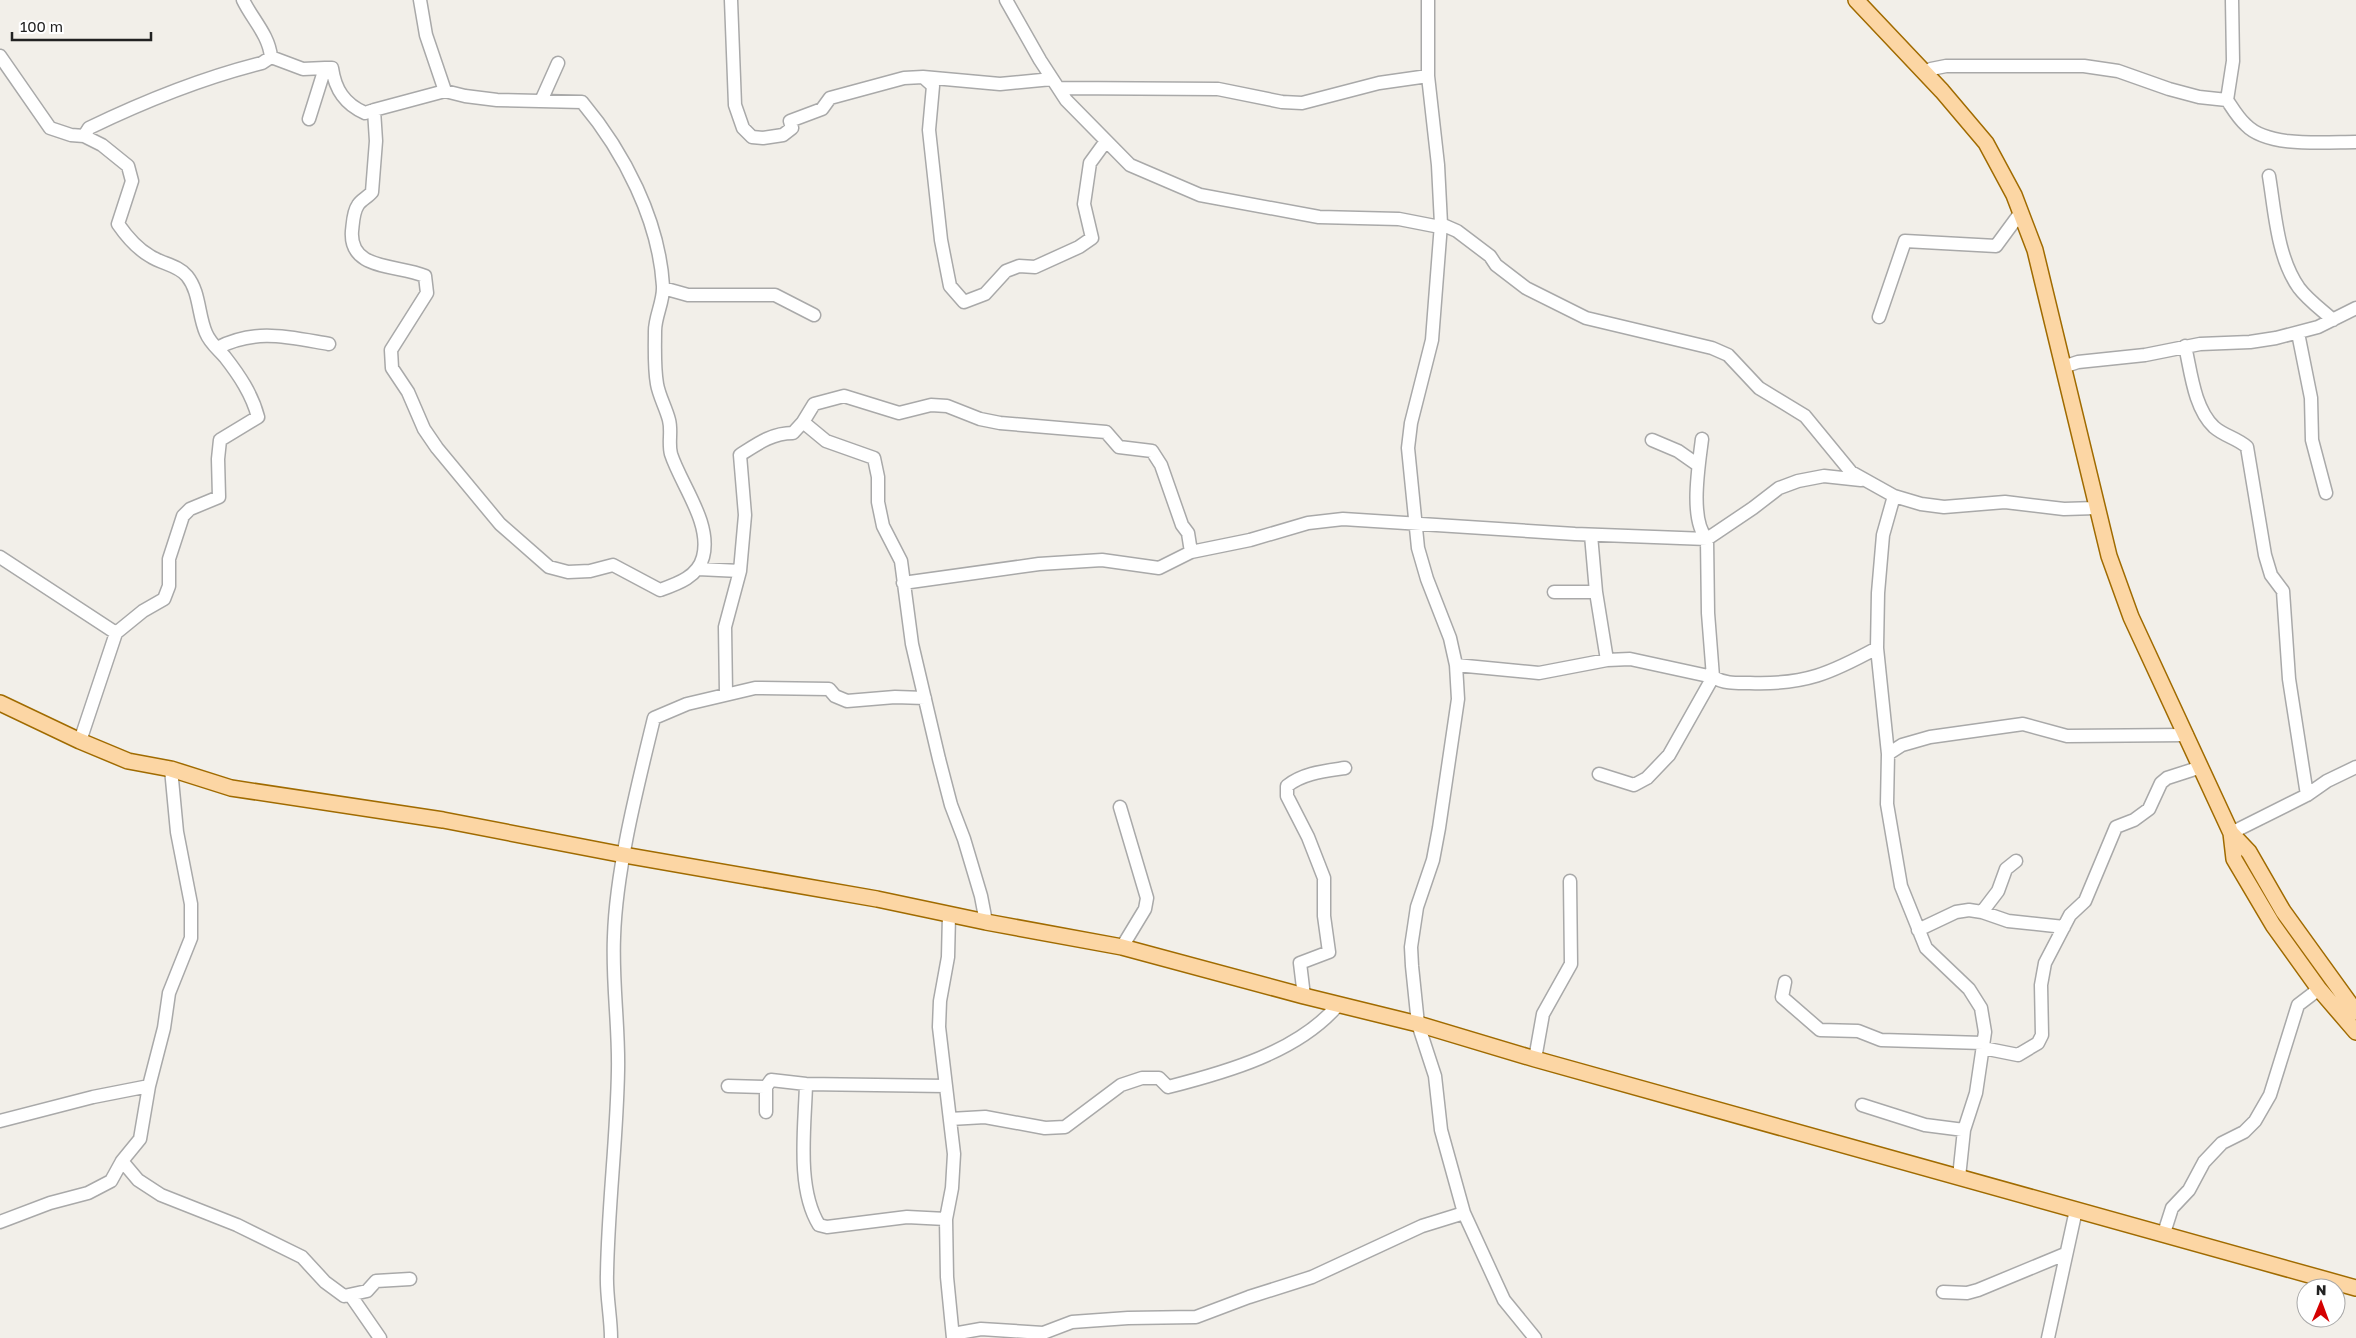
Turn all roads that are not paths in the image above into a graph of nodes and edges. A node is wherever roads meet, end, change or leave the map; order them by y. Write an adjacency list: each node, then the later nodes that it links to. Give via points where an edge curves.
1 (243, 0): 9 (street, via 267,37)
2 (420, 0): 16 (street, via 426,35)
3 (731, 0): 14 (street, via 735,105 743,128 752,137 783,135 792,128 790,122 822,109 830,98 904,78)
4 (1006, 0): 15 (street)
5 (1428, 0): 13 (street)
6 (2232, 0): 17 (street, via 2233,61)
7 (1859, 1): 12 (main road)
8 (0, 56): 21 (street, via 50,128)
9 (271, 57): 11 (street, via 303,69); 21 (street, via 262,63 145,102 89,128)
10 (558, 62): 18 (street)
11 (325, 68): 19 (street, via 332,68 334,82 347,103 365,113); 20 (street)
12 (1925, 73): 17 (street, via 1946,66 2084,66 2118,71 2169,89); 25 (main road, via 1986,143)
13 (1428, 76): 15 (street, via 1379,82 1302,103 1218,89); 26 (street)
14 (923, 77): 15 (street, via 1000,84); 22 (street, via 933,86 929,130 941,240 950,286 964,302 985,294 1006,271 1019,266 1035,267 1092,238 1084,204 1090,162)
15 (1056, 84): 22 (street, via 1066,100)
16 (445, 91): 18 (street, via 497,100); 19 (street)
17 (2227, 100): 23 (street, via 2246,126 2261,136 2292,141)
18 (541, 101): 27 (street, via 582,102 604,128 646,210 660,262)
19 (374, 110): 50 (street, via 376,141 372,192 358,205 351,242 356,254 366,262 412,270 425,276 427,293 391,350 391,359 392,368 408,392 432,442 500,524 549,567 568,572 590,572 613,565 660,590)
20 (309, 119)
21 (84, 136): 35 (street, via 102,145 128,166 132,181 118,224 131,243 187,276 205,332)
22 (1106, 141): 26 (street, via 1130,165 1200,195 1319,217 1400,219)
23 (2356, 142)
24 (2269, 176): 31 (street, via 2281,246 2290,269 2299,288)
25 (2021, 212): 30 (street, via 1996,246 1905,241); 36 (main road, via 2035,250)
26 (1441, 226): 41 (street, via 1457,231 1526,288 1586,318 1712,348 1728,355 1760,388 1805,416 1851,472); 45 (street, via 1432,340 1408,448)
27 (663, 288): 29 (street, via 688,295 775,295); 50 (street, via 655,329 657,384 670,421 671,453 694,504 704,539 703,557)
28 (2356, 308): 31 (street)
29 (814, 315)
30 (1879, 317)
31 (2333, 320): 32 (street)
32 (2298, 333): 34 (street, via 2250,342); 42 (street, via 2312,398 2312,440)
33 (329, 344): 35 (street, via 250,336)
34 (2185, 346): 36 (street, via 2145,355 2078,362); 71 (street, via 2206,418 2215,428 2247,447 2265,554 2271,575 2283,591 2289,679)
35 (217, 348): 55 (street, via 254,401 258,417 220,440 219,498 190,509 182,516 170,559 169,586 164,599 142,610)
36 (2064, 367): 44 (main road)
37 (803, 422): 48 (street, via 814,404 844,396 899,412 931,405 947,406 1000,423 1106,432 1119,446 1152,450 1188,533); 51 (street, via 792,433 779,433 740,455 745,515); 52 (street, via 826,441 874,458 883,526 901,562)
38 (1702, 439): 40 (street)
39 (1652, 440): 40 (street, via 1678,451)
40 (1698, 465): 47 (street, via 1700,532)
41 (1866, 481): 43 (street); 47 (street, via 1824,476 1798,480 1778,488)
42 (2326, 493)
43 (1894, 496): 44 (street, via 1944,507 2005,502 2064,509); 56 (street, via 1883,535)
44 (2096, 508): 63 (main road, via 2131,617)
45 (1416, 524): 46 (street); 48 (street, via 1343,519 1308,523 1250,540); 58 (street, via 1422,563 1450,638)
46 (1591, 535): 47 (street); 54 (street)
47 (1707, 539): 59 (street)
48 (1190, 552): 52 (street, via 1159,568 1102,560 1084,561 1012,567)
49 (0, 556): 55 (street)
50 (698, 569): 51 (street)
51 (740, 571): 60 (street, via 725,627)
52 (903, 583): 61 (street, via 912,644)
53 (1554, 592): 54 (street)
54 (1596, 592): 57 (street)
55 (116, 632): 64 (street)
56 (1878, 648): 59 (street, via 1817,677 1781,684 1722,682); 65 (street)
57 (1607, 660): 58 (street, via 1539,673); 59 (street, via 1630,659)
58 (1456, 665): 88 (street, via 1458,699 1439,828 1433,860 1417,907 1411,947)
59 (1713, 677): 70 (street, via 1668,755 1648,778 1634,785)
60 (726, 693): 61 (street, via 755,688 829,688 835,696 848,701); 74 (street, via 654,718)
61 (925, 698): 79 (street, via 951,805 979,888)
62 (0, 702): 64 (main road)
63 (2187, 735): 65 (street, via 2067,736 2023,724 1930,737 1902,745); 66 (main road)
64 (80, 741): 69 (main road, via 128,761)
65 (1888, 754): 81 (street, via 1887,804 1901,886)
66 (2201, 767): 73 (main road); 80 (street, via 2167,778 2161,783 2149,809 2116,827 2085,901 2070,915)
67 (2356, 767): 71 (street)
68 (1345, 768): 85 (street, via 1296,779 1287,786 1287,796 1324,878 1324,916 1329,952 1300,963)
69 (171, 769): 74 (main road, via 231,788 443,820); 93 (street, via 177,832 191,904 190,938 169,993)
70 (1600, 774)
71 (2308, 795): 73 (street)
72 (1120, 807): 82 (street, via 1147,898 1145,909)
73 (2231, 833): 84 (main road, via 2234,859 2273,925); 87 (main road, via 2249,852 2283,911)
74 (624, 855): 78 (main road, via 877,899); 117 (street, via 614,935 617,1123 606,1276)
75 (2016, 861): 77 (street, via 2006,869 1998,891)
76 (1570, 881): 91 (street, via 1571,964 1543,1014)
77 (1982, 912): 80 (street, via 2008,921); 81 (street, via 1956,912)
78 (949, 915): 79 (main road); 95 (street, via 948,957 939,1027)
79 (986, 922): 82 (main road)
80 (2064, 927): 90 (street, via 2045,963 2040,985 2042,1035 2038,1043 2018,1055)
81 (1918, 930): 90 (street, via 1926,948 1969,989 1981,1008 1985,1032)
82 (1122, 946): 85 (main road)
83 (1785, 982): 90 (street, via 1782,997 1820,1030 1858,1031 1881,1040)
84 (2319, 989): 89 (main road); 108 (street, via 2298,1006 2270,1095 2255,1121 2244,1132 2222,1143 2204,1162 2189,1190 2172,1208)
85 (1304, 996): 86 (main road)
86 (1338, 1005): 88 (main road); 99 (street, via 1324,1021 1282,1048 1208,1077 1168,1087 1159,1078 1142,1078 1121,1085 1065,1127 1045,1128 985,1118)
87 (2356, 1012)
88 (1418, 1024): 91 (main road); 105 (street, via 1435,1076 1440,1130)
89 (2356, 1032)
90 (1983, 1045): 101 (street, via 1976,1093)
91 (1535, 1059): 103 (main road)
92 (806, 1084): 95 (street); 96 (street, via 771,1080); 106 (street, via 806,1186 814,1218 819,1225 827,1227 907,1216)
93 (149, 1086): 100 (street); 102 (street, via 140,1139)
94 (728, 1086): 96 (street)
95 (946, 1086): 99 (street)
96 (766, 1087): 98 (street)
97 (1862, 1105): 101 (street, via 1925,1125)
98 (766, 1112)
99 (950, 1118): 106 (street, via 954,1154)
100 (0, 1121)
101 (1964, 1130): 103 (street)
102 (122, 1161): 107 (street, via 111,1181 88,1193); 113 (street, via 138,1180 161,1195 237,1225 302,1257 325,1282 344,1296)
103 (1959, 1177): 104 (main road)
104 (2076, 1210): 108 (main road); 109 (street)
105 (1464, 1213): 114 (street, via 1422,1226 1312,1278 1249,1296 1196,1317 1072,1322); 118 (street, via 1504,1300)
106 (946, 1219): 115 (street)
107 (0, 1222)
108 (2164, 1233): 111 (main road)
109 (2065, 1254): 112 (street, via 1978,1290); 119 (street)
110 (410, 1279): 113 (street, via 376,1281 367,1291)
111 (2356, 1288)
112 (1943, 1292)
113 (351, 1296): 116 (street)
114 (1044, 1335): 115 (street, via 981,1329)
115 (953, 1336)
116 (380, 1338)
117 (612, 1338)
118 (1535, 1338)
119 (2048, 1338)

